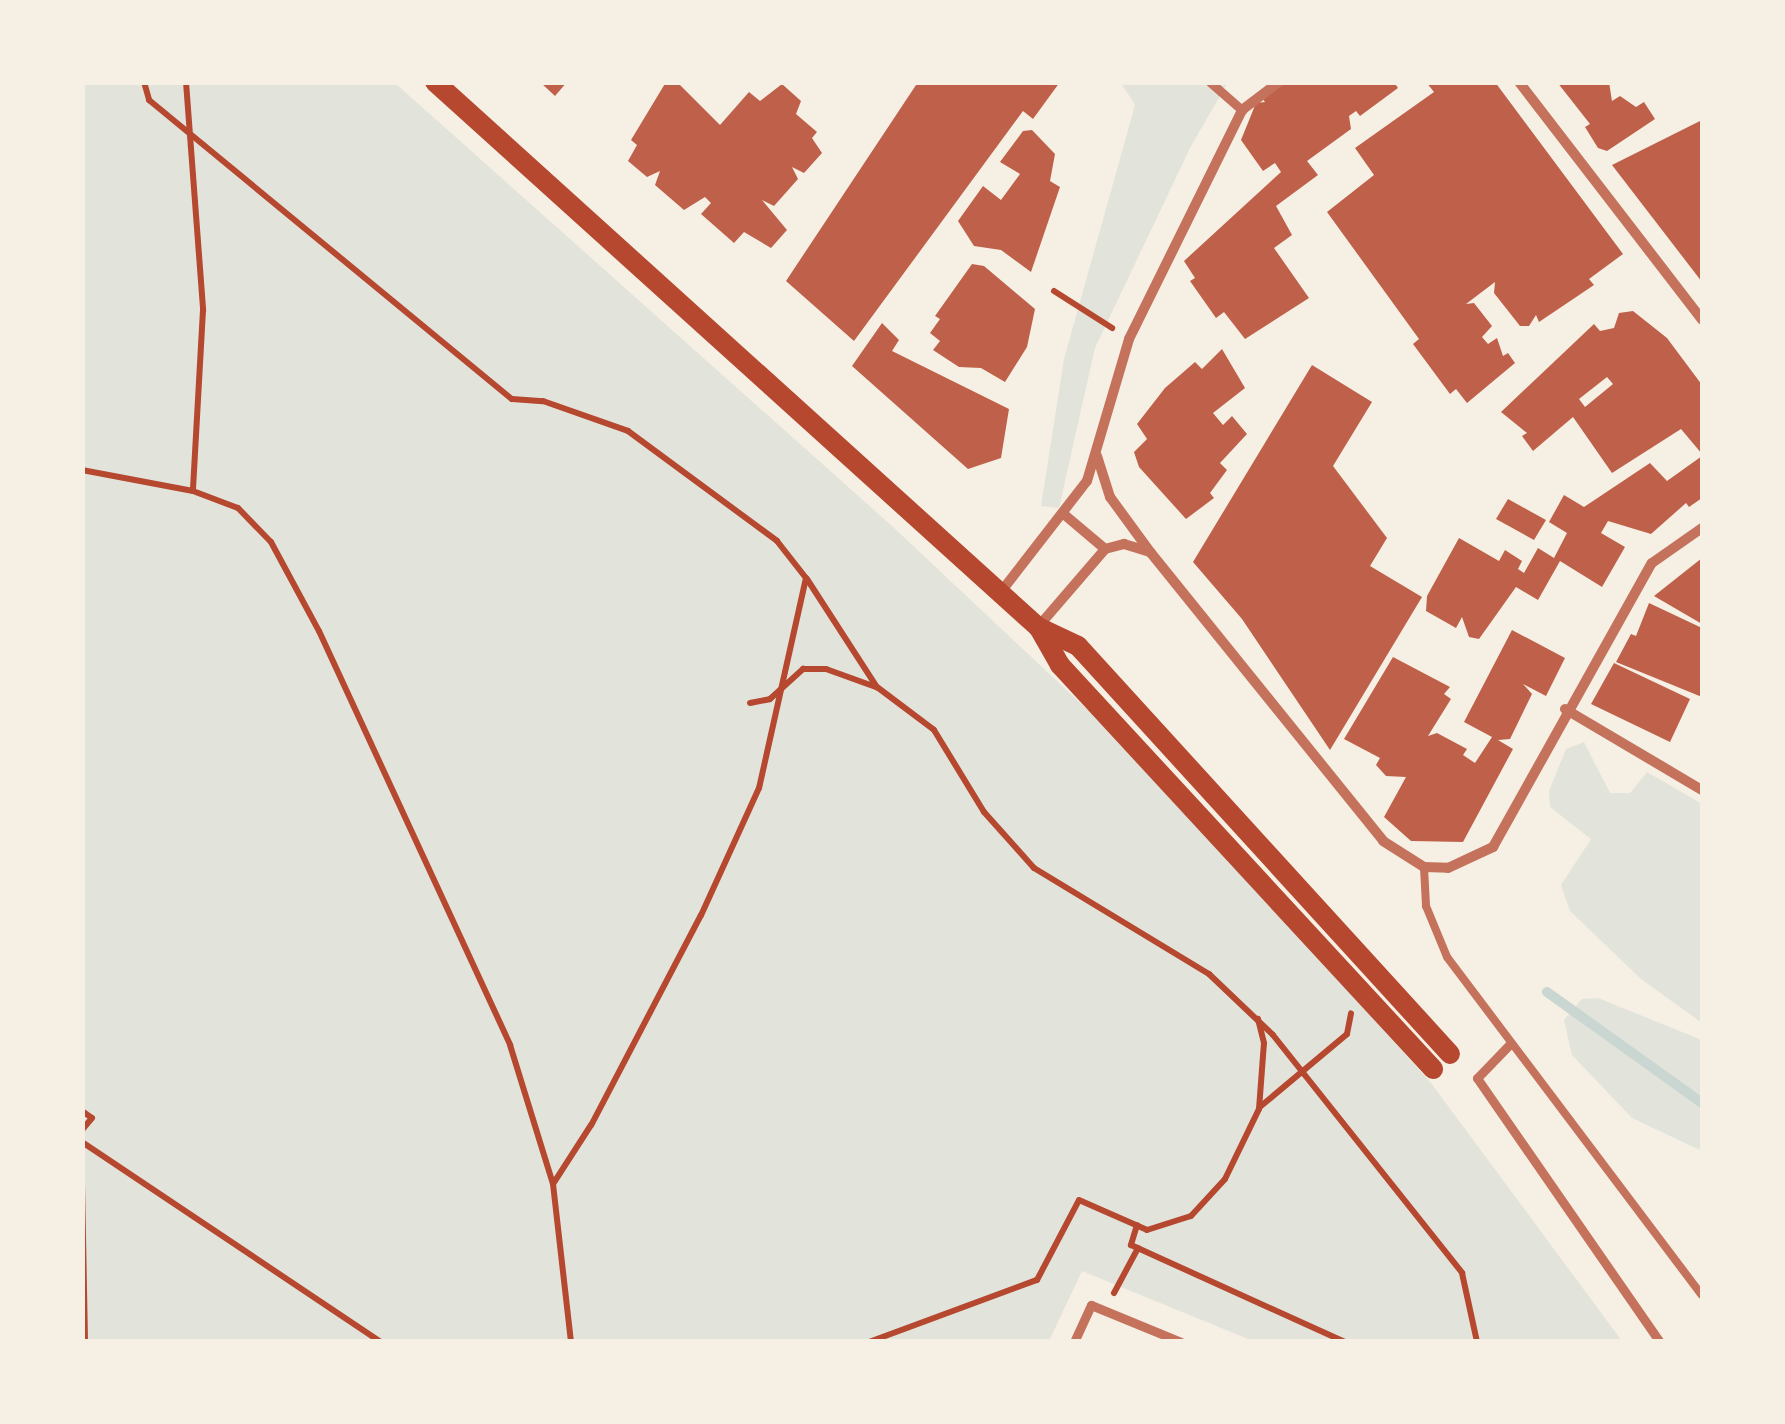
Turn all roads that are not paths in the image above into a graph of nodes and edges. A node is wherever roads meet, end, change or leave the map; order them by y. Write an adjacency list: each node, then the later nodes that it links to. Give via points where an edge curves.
1 (435, 82): 12 (main road)
2 (1210, 82): 5 (street)
3 (1278, 82): 5 (street)
4 (1519, 82): 6 (street)
5 (1242, 110): 7 (street, via 1129,339)
6 (1702, 320)
7 (1098, 456): 8 (street); 11 (street, via 1110,497)
8 (1066, 516): 10 (street); 12 (street)
9 (1702, 528): 14 (street, via 1652,562)
10 (1105, 550): 11 (street, via 1124,544); 13 (street)
11 (1151, 553): 16 (street, via 1383,842)
12 (1000, 594): 13 (main road)
13 (1038, 627): 18 (main road, via 1078,646 1140,709); 19 (main road, via 1060,665)
14 (1565, 709): 15 (street); 16 (street, via 1493,847 1448,868)
15 (1702, 790)
16 (1424, 867): 17 (lane, via 1434,932)
17 (1509, 1045): 20 (lane); 23 (street, via 1477,1078)
18 (1450, 1054)
19 (1433, 1069)
20 (1702, 1295)
21 (1074, 1342): 22 (street, via 1091,1304)
22 (1180, 1342)
23 (1660, 1342)

